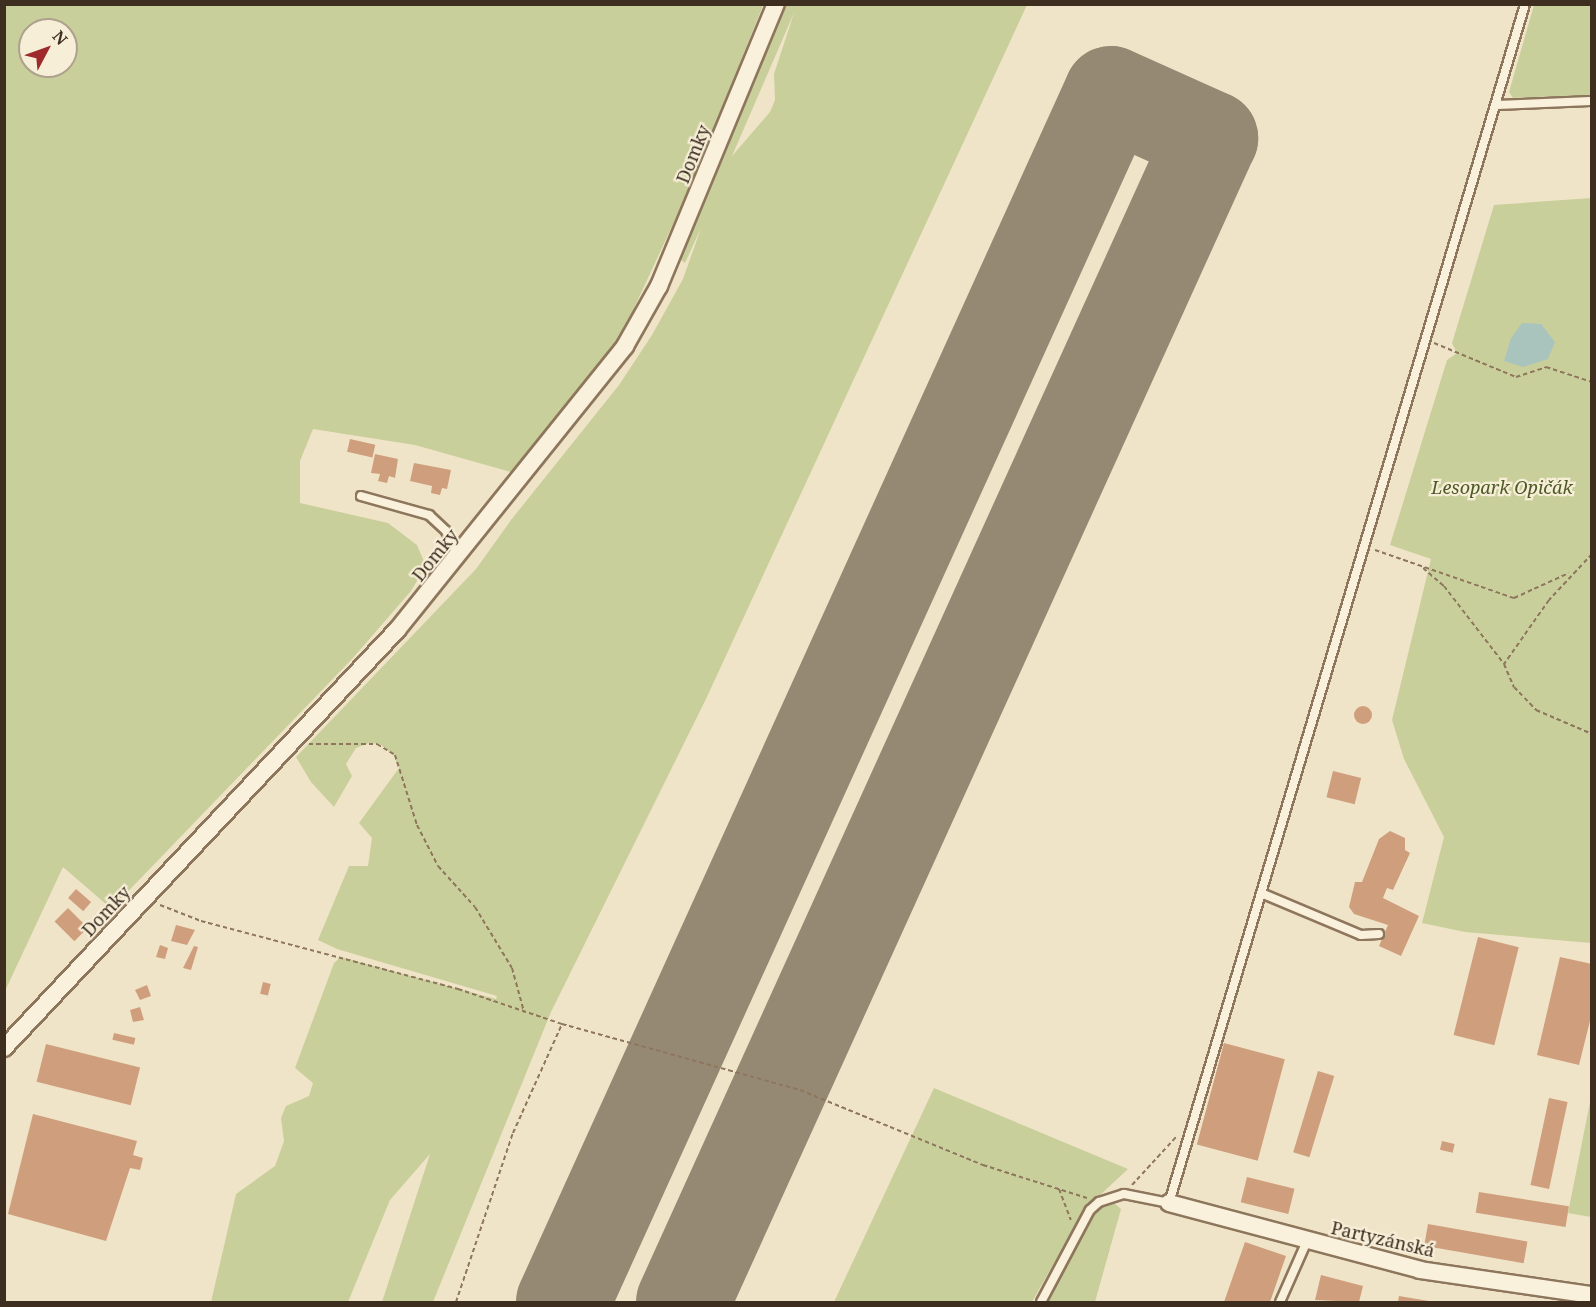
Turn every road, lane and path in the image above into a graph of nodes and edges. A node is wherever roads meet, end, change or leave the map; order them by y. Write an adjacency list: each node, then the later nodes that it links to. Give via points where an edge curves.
1 (776, 4): 10 (street, Domky, via 659,286 637,326)
2 (1525, 4): 4 (lane)
3 (1592, 101): 4 (lane)
4 (1496, 105): 5 (lane)
5 (1427, 340): 6 (path, via 1516,377 1546,367); 8 (lane)
6 (1592, 382)
7 (361, 496): 10 (lane, via 429,515 446,531)
8 (1364, 546): 11 (path); 16 (lane)
9 (1592, 554): 12 (path)
10 (458, 557): 15 (street, Domky, via 397,630)
11 (1420, 566): 12 (path, via 1514,598); 13 (path, via 1444,586)
12 (1572, 572): 13 (path)
13 (1504, 664): 14 (path, via 1514,687 1536,710)
14 (1592, 734)
15 (292, 738): 17 (street, Domky); 19 (path, via 312,745 377,744 395,755 417,825 438,866 475,907 512,968)
16 (1261, 893): 18 (lane, via 1361,935); 22 (lane)
17 (148, 894): 19 (path, via 161,906 201,921 369,963); 21 (street, Domky)
18 (1379, 934)
19 (524, 1012): 20 (path)
20 (562, 1024): 23 (path, via 800,1090 983,1165); 30 (path, via 513,1132)
21 (4, 1048)
22 (1189, 1135): 24 (path, via 1173,1137); 26 (lane)
23 (1059, 1189): 25 (path); 27 (path)
24 (1124, 1194): 25 (lane); 26 (lane)
25 (1099, 1202): 27 (lane, via 1090,1210)
26 (1169, 1203): 28 (street, Partyzánská)
27 (1076, 1237): 31 (lane)
28 (1307, 1241): 29 (street, Partyzánská, via 1420,1270); 32 (lane)
29 (1592, 1295)
30 (456, 1302)
31 (1041, 1302)
32 (1280, 1302)

